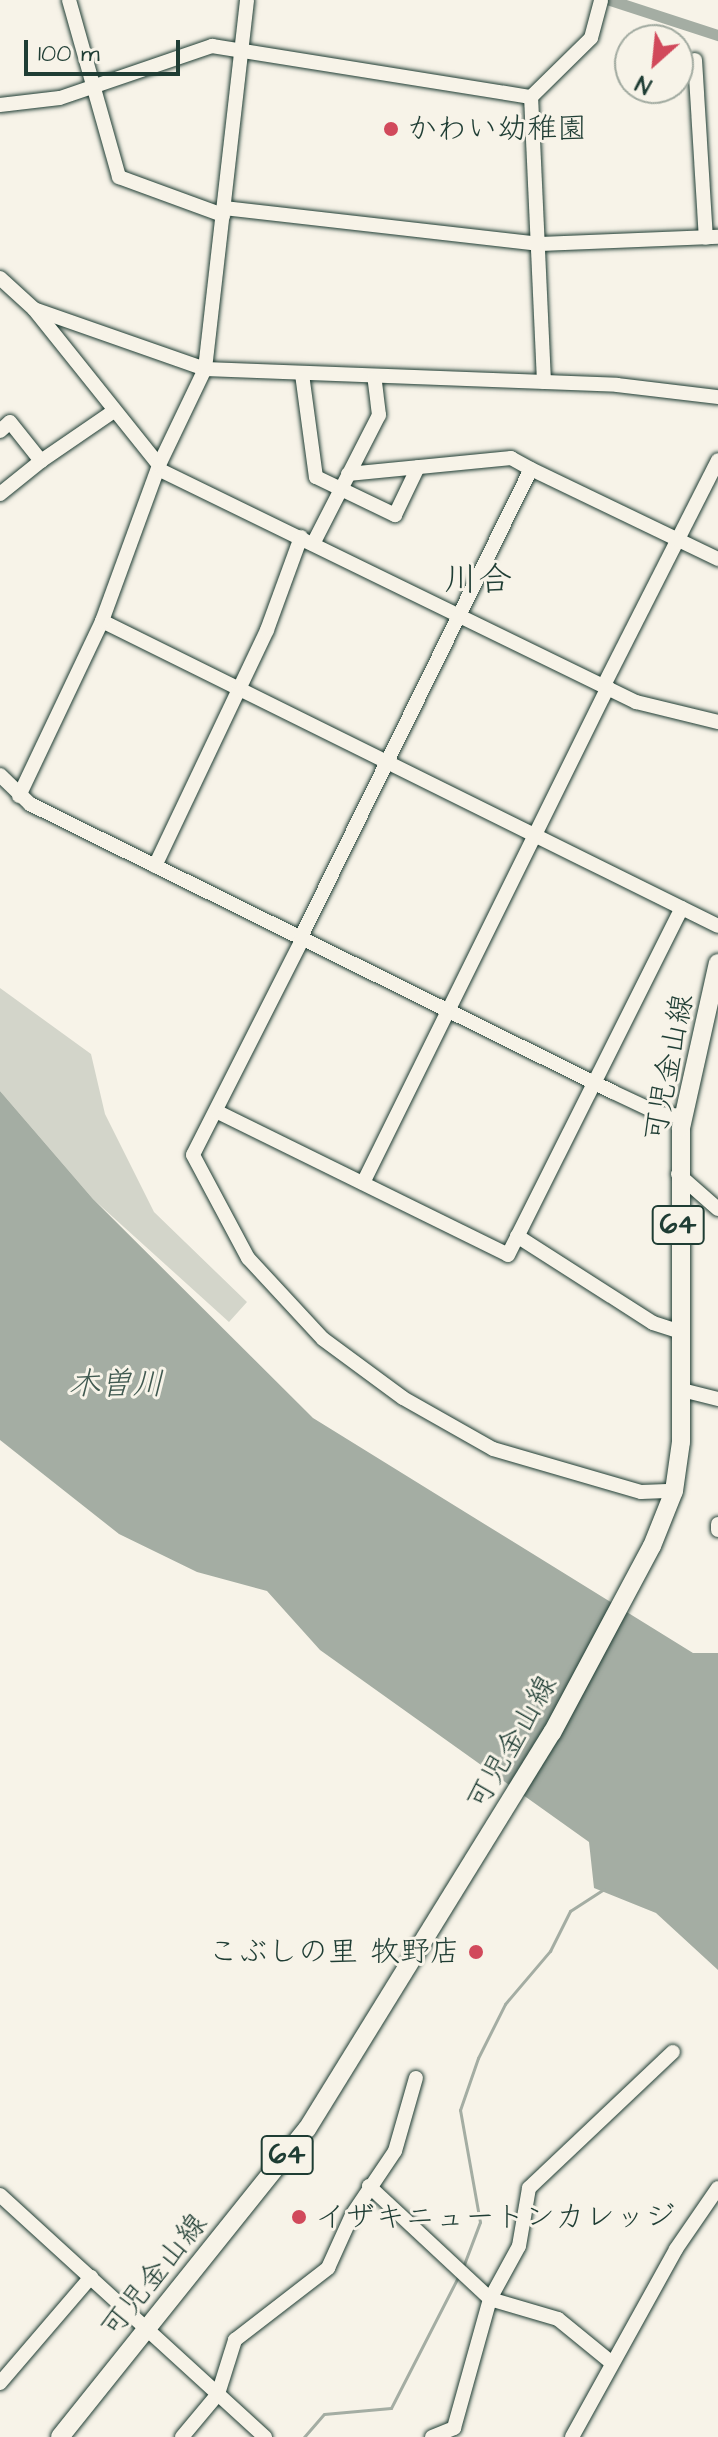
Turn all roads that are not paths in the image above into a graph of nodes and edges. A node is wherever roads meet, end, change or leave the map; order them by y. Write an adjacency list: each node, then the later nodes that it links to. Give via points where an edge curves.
1 (69, 0): 6 (street)
2 (247, 0): 4 (street)
3 (600, 4): 7 (street, via 591,38)
4 (241, 52): 6 (street, via 198,48); 7 (street); 9 (street)
5 (695, 60): 10 (street)
6 (89, 87): 8 (street); 9 (street, via 119,177)
7 (531, 97): 11 (street)
8 (0, 105)
9 (224, 212): 11 (street); 14 (street)
10 (712, 237): 11 (street)
11 (540, 244): 17 (street)
12 (0, 278): 13 (street)
13 (34, 309): 14 (street); 19 (street)
14 (205, 369): 15 (street); 23 (street)
15 (302, 374): 16 (street); 27 (street, via 316,477)
16 (374, 377): 17 (street); 26 (street, via 379,415)
17 (544, 382): 18 (street)
18 (718, 397)
19 (114, 411): 22 (street); 23 (street)
20 (0, 431): 22 (street, via 10,422)
21 (718, 460): 29 (street)
22 (41, 461): 28 (street)
23 (159, 467): 30 (street); 33 (street)
24 (418, 467): 25 (street, via 511,458); 26 (street); 27 (street, via 395,515)
25 (531, 469): 29 (street); 32 (street)
26 (348, 474): 27 (street)
27 (341, 489): 30 (street)
28 (0, 494)
29 (678, 539): 31 (street); 34 (street)
30 (307, 541): 32 (street); 35 (street)
31 (718, 559)
32 (460, 616): 34 (street); 37 (street)
33 (102, 621): 35 (street); 39 (street)
34 (606, 686): 36 (street, via 662,711); 40 (street)
35 (239, 688): 37 (street); 41 (street)
36 (718, 722)
37 (386, 761): 40 (street); 44 (street)
38 (0, 775): 39 (street)
39 (19, 796): 41 (street)
40 (534, 834): 42 (street); 46 (street)
41 (155, 866): 44 (street)
42 (682, 908): 43 (street); 47 (street)
43 (718, 926)
44 (302, 937): 46 (street); 48 (street)
45 (718, 963): 49 (main road, 可児金山線 / 64)
46 (448, 1011): 47 (street); 51 (street)
47 (593, 1082): 49 (street, via 660,1114); 53 (street)
48 (218, 1112): 51 (street); 57 (street, via 193,1155 248,1258 323,1339 403,1398 493,1449 641,1492)
49 (684, 1116): 50 (main road, 可児金山線 / 64)
50 (678, 1174): 52 (street); 54 (main road, 可児金山線 / 64)
51 (363, 1183): 53 (street, via 508,1255)
52 (718, 1209)
53 (517, 1236): 54 (street, via 653,1323)
54 (680, 1332): 55 (main road, 可児金山線 / 64)
55 (682, 1390): 56 (street); 57 (main road, 可児金山線 / 64)
56 (718, 1399)
57 (674, 1491): 65 (main road, 可児金山線 / 64, via 624,1604 482,1850 307,2129)
58 (673, 2052): 64 (street, via 529,2188 519,2246)
59 (416, 2078): 60 (street, via 395,2151)
60 (369, 2186): 64 (street); 68 (street, via 328,2268 235,2340)
61 (718, 2188): 66 (street)
62 (0, 2195): 63 (street)
63 (91, 2277): 65 (street); 67 (street)
64 (490, 2299): 66 (street, via 558,2319); 72 (street, via 454,2428)
65 (147, 2330): 68 (street); 69 (main road, 可児金山線 / 64)
66 (612, 2363): 73 (street)
67 (0, 2383)
68 (218, 2394): 70 (street); 71 (street)
69 (60, 2437)
70 (182, 2437)
71 (265, 2437)
72 (432, 2437)
73 (572, 2437)

